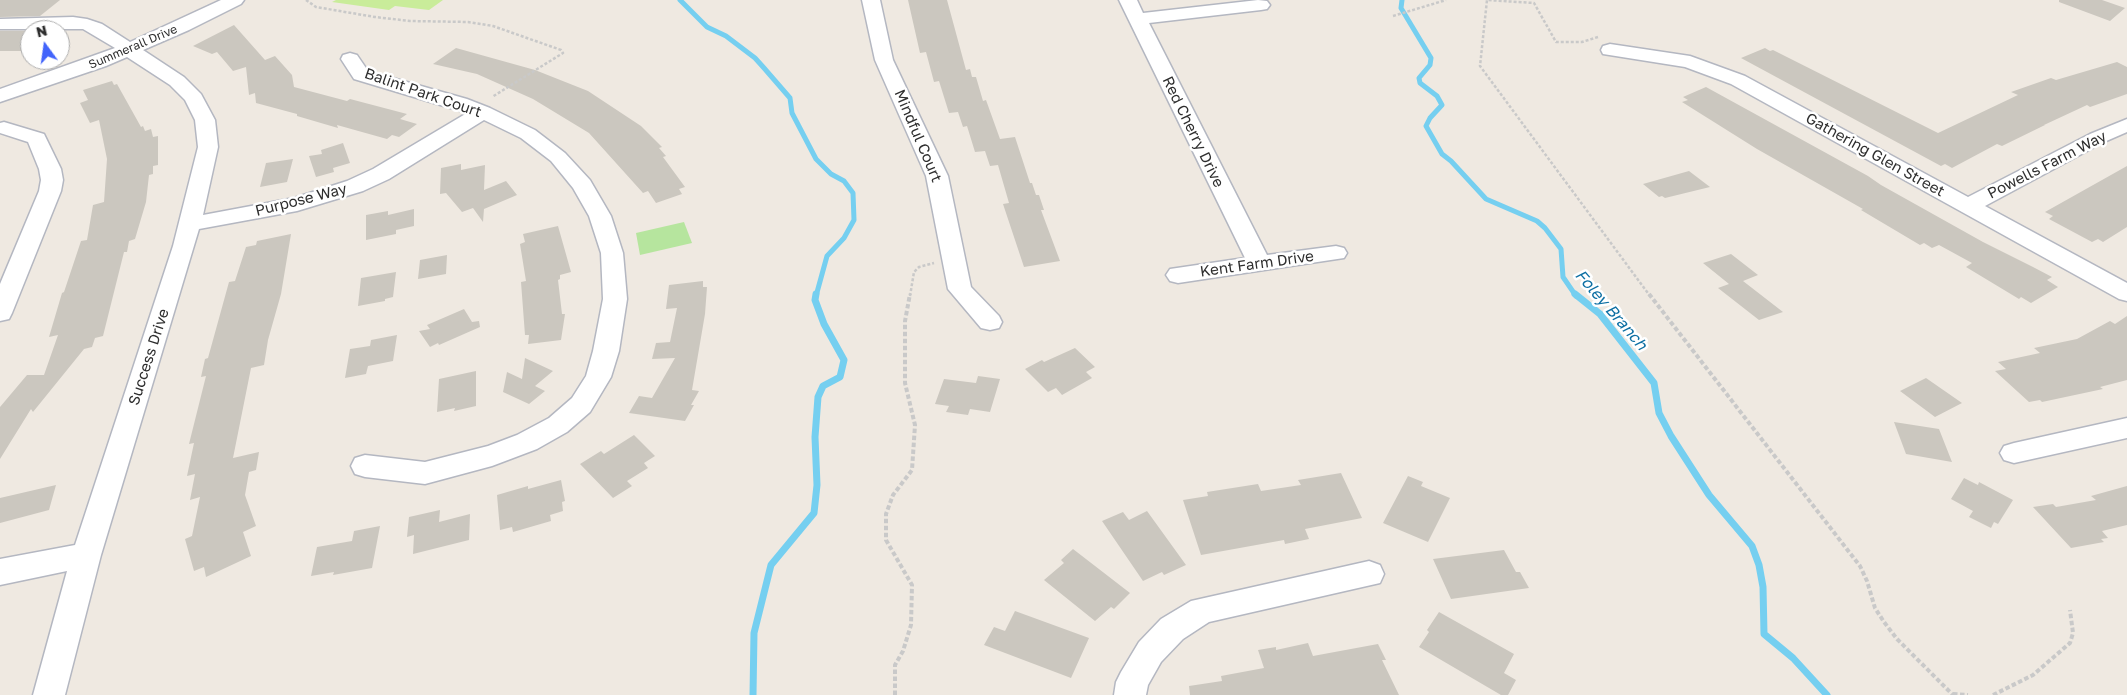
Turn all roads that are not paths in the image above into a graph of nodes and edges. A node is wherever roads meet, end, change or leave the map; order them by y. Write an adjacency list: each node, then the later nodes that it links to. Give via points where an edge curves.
1 (236, 0): 7 (street, Summerall Drive)
2 (871, 0): 21 (street, Mindful Court, via 884,60 937,176 960,289)
3 (1128, 0): 5 (street, Red Cherry Drive)
4 (1261, 5): 5 (street)
5 (1137, 19): 17 (street, Red Cherry Drive)
6 (0, 24): 7 (street, Success Drive, via 87,24)
7 (129, 49): 10 (street, Summerall Drive); 15 (street, Success Drive, via 177,81 194,98 205,120 208,147)
8 (1610, 50): 14 (street, Gathering Glen Street, via 1690,62 1738,80)
9 (350, 59): 11 (street, Balint Park Court, via 361,75)
10 (0, 96)
11 (478, 110): 15 (street, Purpose Way, via 381,174 355,186 297,204); 24 (street, Balint Park Court, via 528,134 558,157 582,185 600,216 612,253 615,299 598,377 581,405 558,425 527,442 425,473)
12 (2127, 125): 14 (street, Powells Farm Way)
13 (4, 128): 20 (street, via 37,138 52,180 50,192)
14 (1968, 206): 19 (street, Gathering Glen Street)
15 (190, 224): 25 (street, Success Drive)
16 (1336, 253): 17 (street, Kent Farm Drive)
17 (1259, 263): 18 (street, Kent Farm Drive)
18 (1178, 275)
19 (2127, 293)
20 (0, 312)
21 (990, 322)
22 (2127, 428): 23 (street)
23 (2014, 453)
24 (365, 466)
25 (86, 555): 26 (street); 28 (street, Success Drive)
26 (0, 572)
27 (1369, 574): 29 (street, via 1202,610 1172,630 1150,652 1132,682)
28 (50, 695)
29 (1130, 695)

